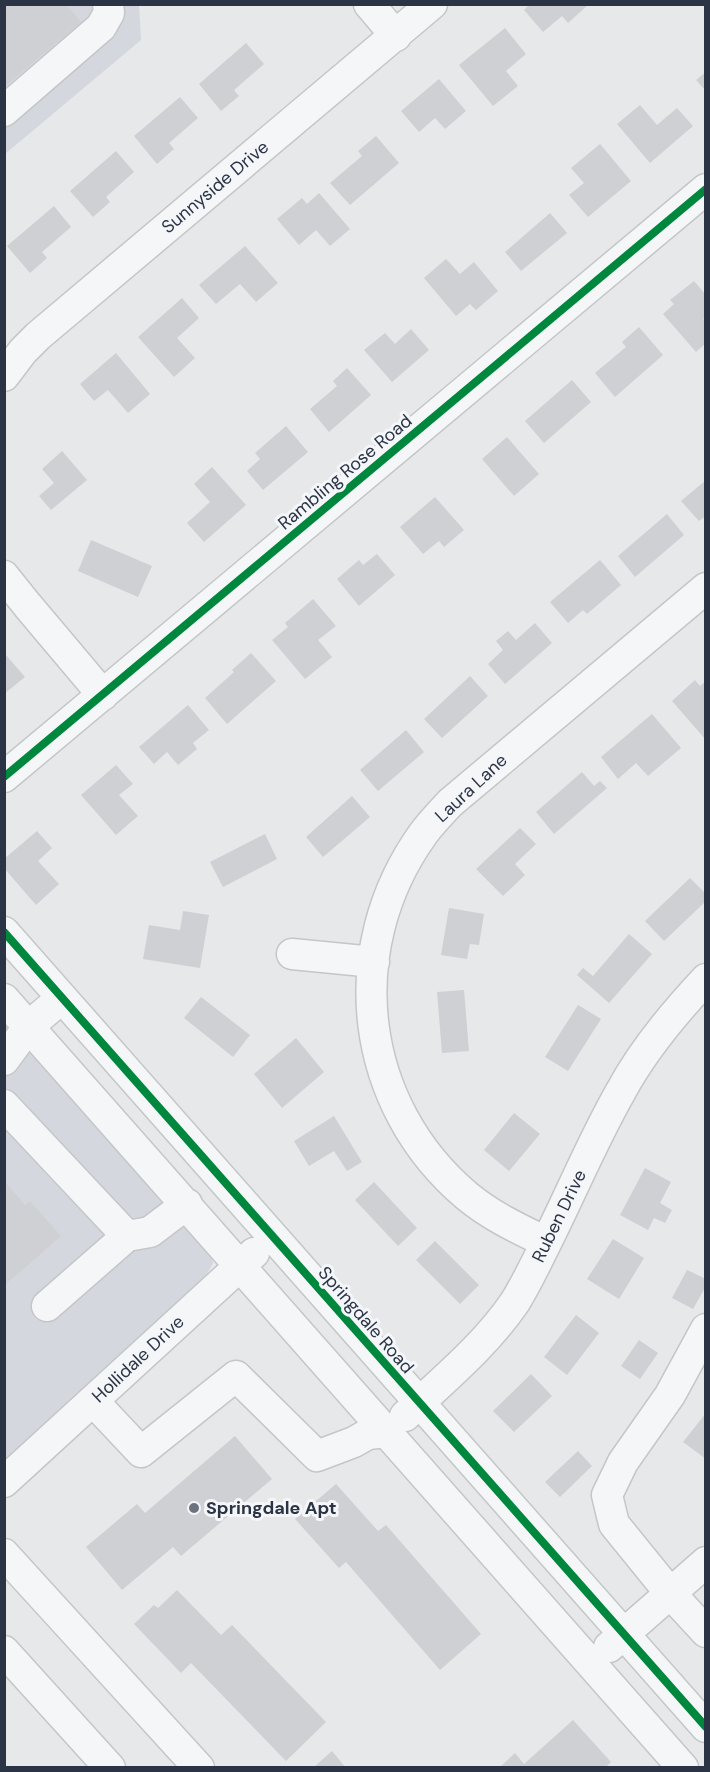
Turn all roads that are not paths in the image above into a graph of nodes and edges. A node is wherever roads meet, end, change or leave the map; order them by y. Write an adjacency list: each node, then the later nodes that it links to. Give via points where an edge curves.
1 (108, 4): 5 (street, via 109,13 101,27)
2 (369, 4): 4 (street)
3 (432, 4): 4 (street, Sunnyside Drive)
4 (396, 36): 7 (street, Sunnyside Drive, via 38,336)
5 (4, 111)
6 (705, 189): 10 (street, Rambling Rose Road)
7 (4, 376)
8 (4, 576): 10 (street)
9 (705, 588): 14 (street, Laura Lane, via 437,818 398,878 382,918)
10 (103, 695): 11 (street, Rambling Rose Road)
11 (4, 777)
12 (4, 932): 16 (street, Springdale Road)
13 (292, 954): 14 (street)
14 (374, 962): 24 (street, Laura Lane, via 371,1002 376,1046 403,1121 448,1180 469,1198)
15 (705, 979): 24 (street, Ruben Drive, via 649,1046 621,1090)
16 (62, 998): 18 (street); 23 (street, Springdale Road)
17 (4, 999): 18 (street)
18 (29, 1026): 19 (street); 21 (street)
19 (4, 1060)
20 (4, 1105): 22 (street)
21 (187, 1204): 22 (street, via 150,1232); 25 (street)
22 (127, 1236): 26 (street)
23 (272, 1237): 25 (street, Hollidale Drive); 29 (street, Springdale Road)
24 (546, 1242): 29 (street, Ruben Drive, via 515,1301 495,1328)
25 (241, 1266): 28 (street, Hollidale Drive); 30 (street)
26 (47, 1306)
27 (705, 1329): 34 (street, via 670,1395 622,1462 607,1496 614,1524)
28 (93, 1401): 30 (street, via 141,1452 236,1376 317,1456 368,1434); 31 (street, Hollidale Drive)
29 (419, 1403): 30 (street, Ruben Drive); 36 (street, Springdale Road)
30 (387, 1432): 38 (street)
31 (4, 1482)
32 (4, 1554): 41 (street)
33 (705, 1562): 34 (street)
34 (670, 1593): 35 (street); 36 (street)
35 (705, 1632)
36 (624, 1634): 38 (street); 39 (street, Springdale Road)
37 (4, 1650): 40 (street)
38 (592, 1663): 42 (street)
39 (705, 1727)
40 (110, 1767)
41 (199, 1767)
42 (683, 1767)

